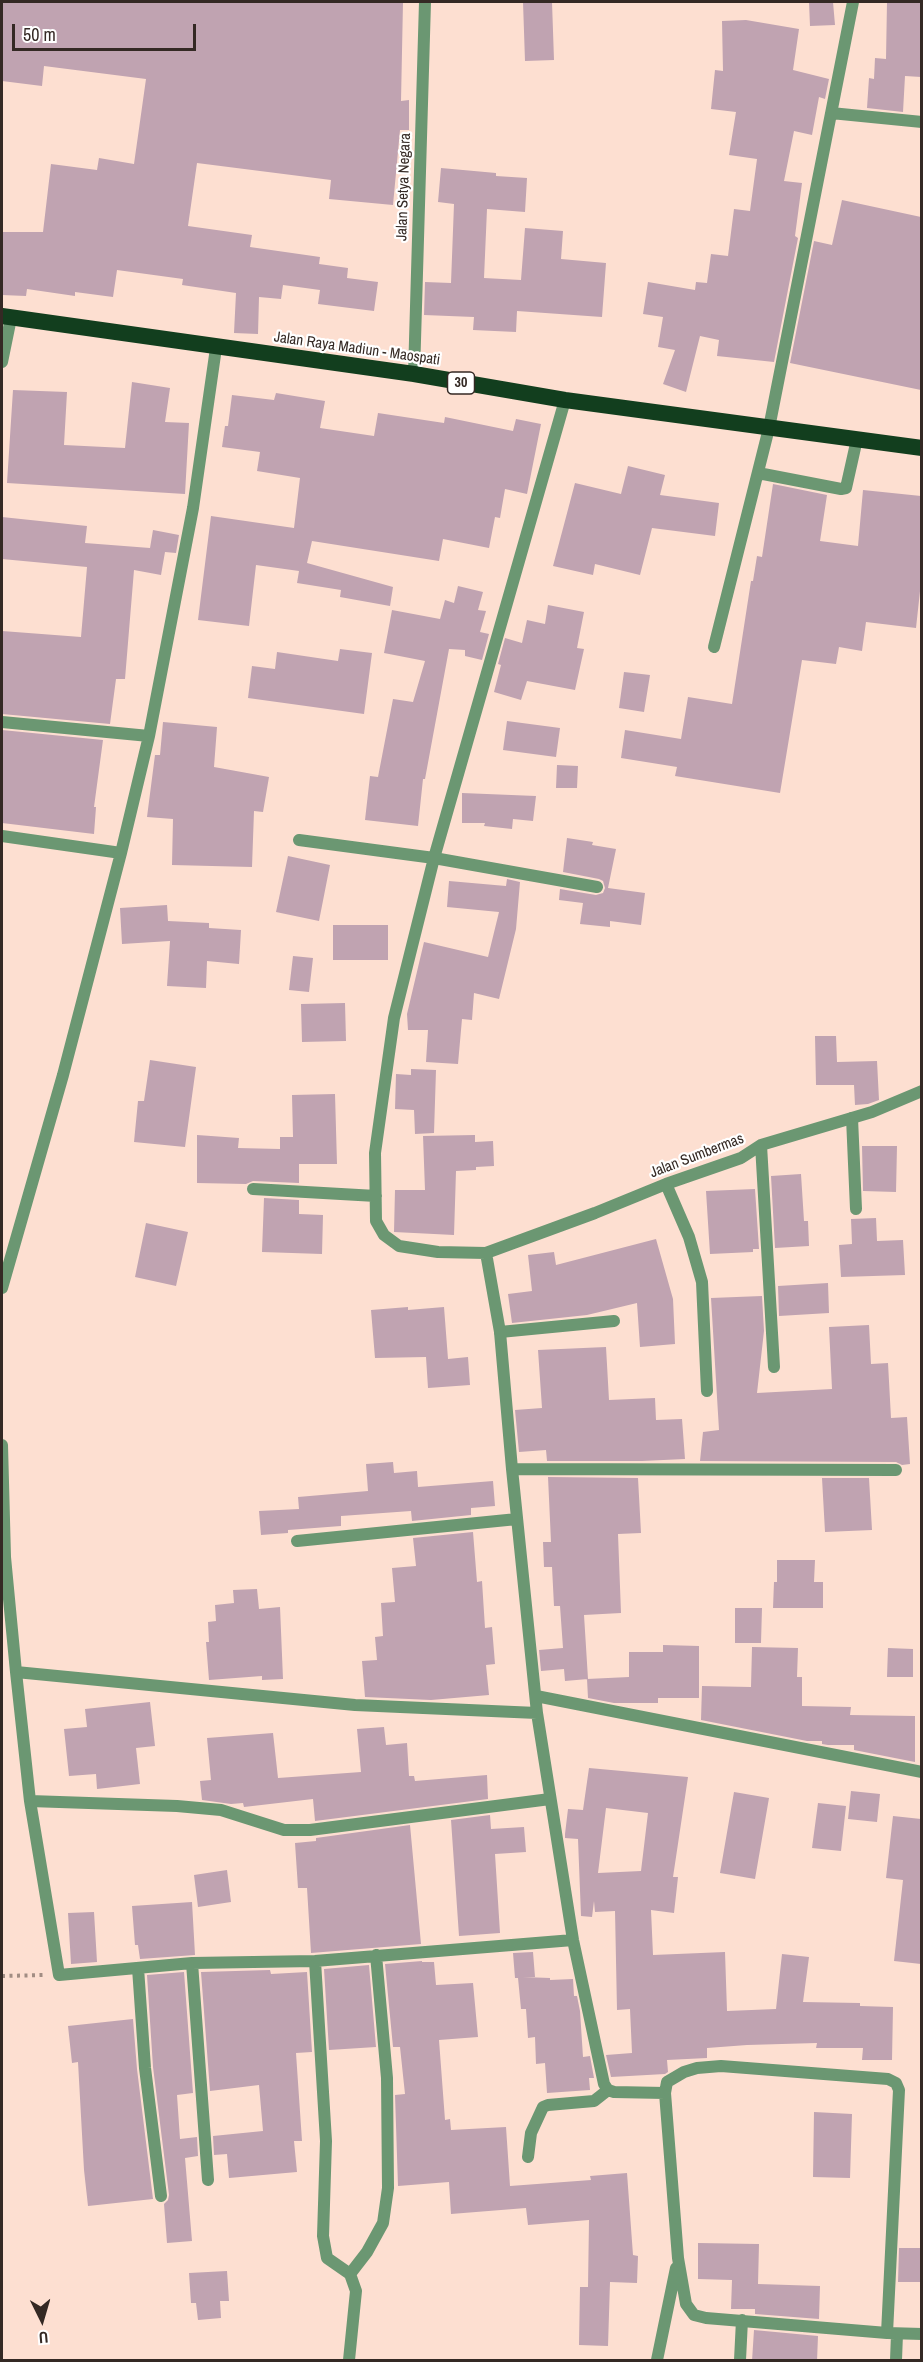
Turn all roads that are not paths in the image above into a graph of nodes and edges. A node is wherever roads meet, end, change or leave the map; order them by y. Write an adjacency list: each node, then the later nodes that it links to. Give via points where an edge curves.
1 (425, 2): 8 (street, Jalan Setya Negara)
2 (853, 2): 3 (street)
3 (831, 113): 4 (street); 10 (street)
4 (921, 122)
5 (6, 317): 6 (highway, Jalan Raya Madiun - Maospati / 30); 7 (street)
6 (216, 348): 8 (highway, Jalan Raya Madiun - Maospati / 30); 16 (street, via 193,508)
7 (2, 362)
8 (414, 374): 9 (highway, Jalan Raya Madiun - Maospati / 30)
9 (565, 400): 10 (highway, Jalan Raya Madiun - Maospati / 30); 20 (street)
10 (769, 428): 11 (highway, Jalan Raya Madiun - Maospati / 30); 13 (street)
11 (857, 439): 12 (highway, Jalan Raya Madiun - Maospati / 30); 13 (street, via 846,488)
12 (921, 448)
13 (758, 473): 14 (street)
14 (714, 647)
15 (2, 722): 16 (street)
16 (149, 736): 19 (street)
17 (2, 836): 19 (street)
18 (298, 840): 20 (street)
19 (121, 853): 30 (street)
20 (434, 858): 21 (street); 27 (street, via 394,1018 375,1153)
21 (597, 887)
22 (921, 1091): 23 (street, Jalan Sumbermas)
23 (852, 1118): 24 (street, Jalan Sumbermas); 28 (street)
24 (761, 1145): 25 (street, Jalan Sumbermas, via 741,1158); 33 (street)
25 (666, 1184): 29 (street, Jalan Sumbermas); 34 (street, via 689,1237 702,1282)
26 (253, 1189): 27 (street)
27 (376, 1196): 29 (street, via 376,1221 384,1235 399,1246)
28 (856, 1209)
29 (486, 1253): 32 (street)
30 (2, 1288)
31 (614, 1321): 32 (street)
32 (500, 1332): 36 (street)
33 (774, 1367)
34 (707, 1391)
35 (2, 1444): 40 (street, via 5,1557)
36 (512, 1469): 37 (street); 38 (street)
37 (896, 1470)
38 (517, 1519): 39 (street); 41 (street)
39 (297, 1541)
40 (16, 1672): 42 (street, via 355,1705); 45 (street)
41 (536, 1696): 42 (street); 43 (street)
42 (537, 1713): 44 (street)
43 (921, 1772)
44 (550, 1799): 45 (street, via 310,1830 284,1830 221,1809); 46 (street)
45 (30, 1801): 50 (street, via 58,1975)
46 (573, 1940): 47 (street); 51 (street)
47 (376, 1955): 48 (street); 57 (street, via 387,2078 388,2188 383,2223)
48 (315, 1960): 49 (street); 57 (street, via 326,2141 323,2236 327,2258)
49 (192, 1964): 50 (street); 54 (street)
50 (138, 1968): 55 (street, via 145,2068)
51 (608, 2090): 52 (street); 53 (street, via 594,2101 543,2107 531,2133)
52 (665, 2093): 56 (street); 59 (street, via 667,2082 697,2067 888,2079 896,2083 899,2090)
53 (528, 2157)
54 (208, 2180)
55 (161, 2196)
56 (678, 2258): 58 (street, via 686,2304 694,2315); 62 (street)
57 (350, 2274): 61 (street, via 356,2291)
58 (742, 2320): 59 (street); 63 (street)
59 (892, 2334): 60 (street); 64 (street)
60 (921, 2334)
61 (349, 2361)
62 (657, 2361)
63 (740, 2361)
64 (897, 2361)

